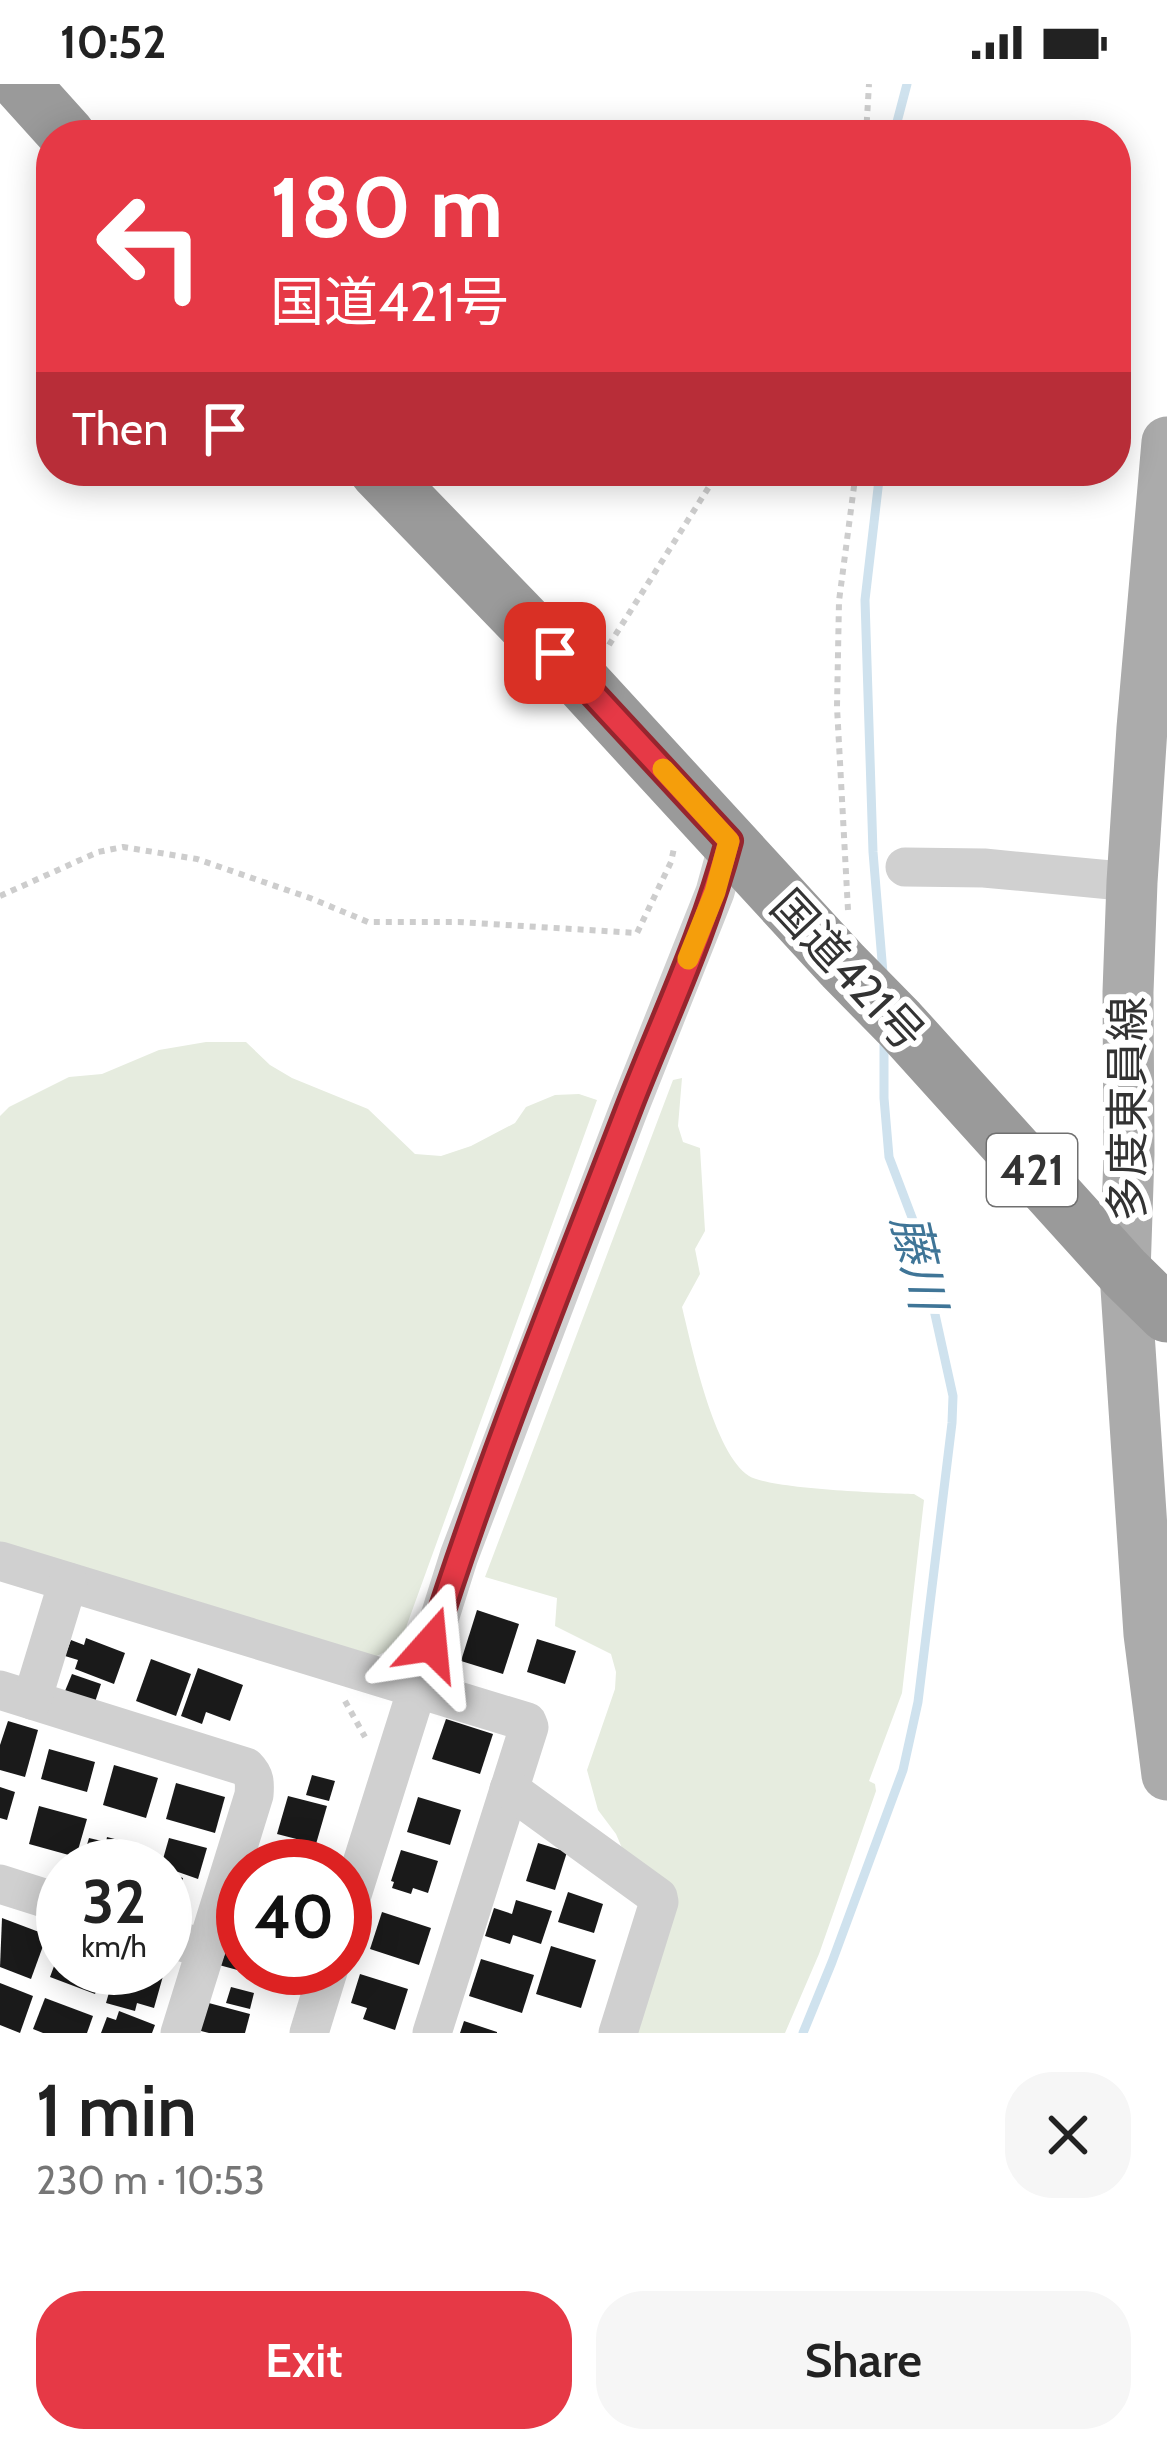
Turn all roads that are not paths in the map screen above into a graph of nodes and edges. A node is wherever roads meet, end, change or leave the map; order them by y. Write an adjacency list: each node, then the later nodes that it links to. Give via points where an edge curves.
1 (21, 84): 2 (highway)
2 (53, 120)
3 (1167, 442): 5 (main road, 多度東員線)
4 (393, 486): 6 (highway, 国道421号 / 421)
5 (1154, 731): 8 (main road, 多度東員線)
6 (729, 841): 9 (highway, 国道421号 / 421); 13 (street, via 459,1556)
7 (905, 867): 8 (street)
8 (1132, 882): 9 (main road, 多度東員線)
9 (1126, 1274): 10 (highway, 国道421号 / 421); 15 (main road, 多度東員線, via 1149,1634)
10 (1167, 1314)
11 (0, 1561): 12 (street)
12 (68, 1582): 13 (street); 14 (street)
13 (417, 1689): 16 (street, via 527,1722); 17 (street)
14 (16, 1695): 21 (street, via 251,1772 254,1795)
15 (1167, 1775)
16 (509, 1789): 25 (street); 26 (street, via 658,1897)
17 (370, 1839)
18 (0, 1884): 19 (street)
19 (36, 1895)
20 (192, 1945): 21 (street)
21 (206, 1949): 23 (street)
22 (321, 1995): 24 (street)
23 (180, 2033)
24 (309, 2033)
25 (432, 2033)
26 (618, 2033)

